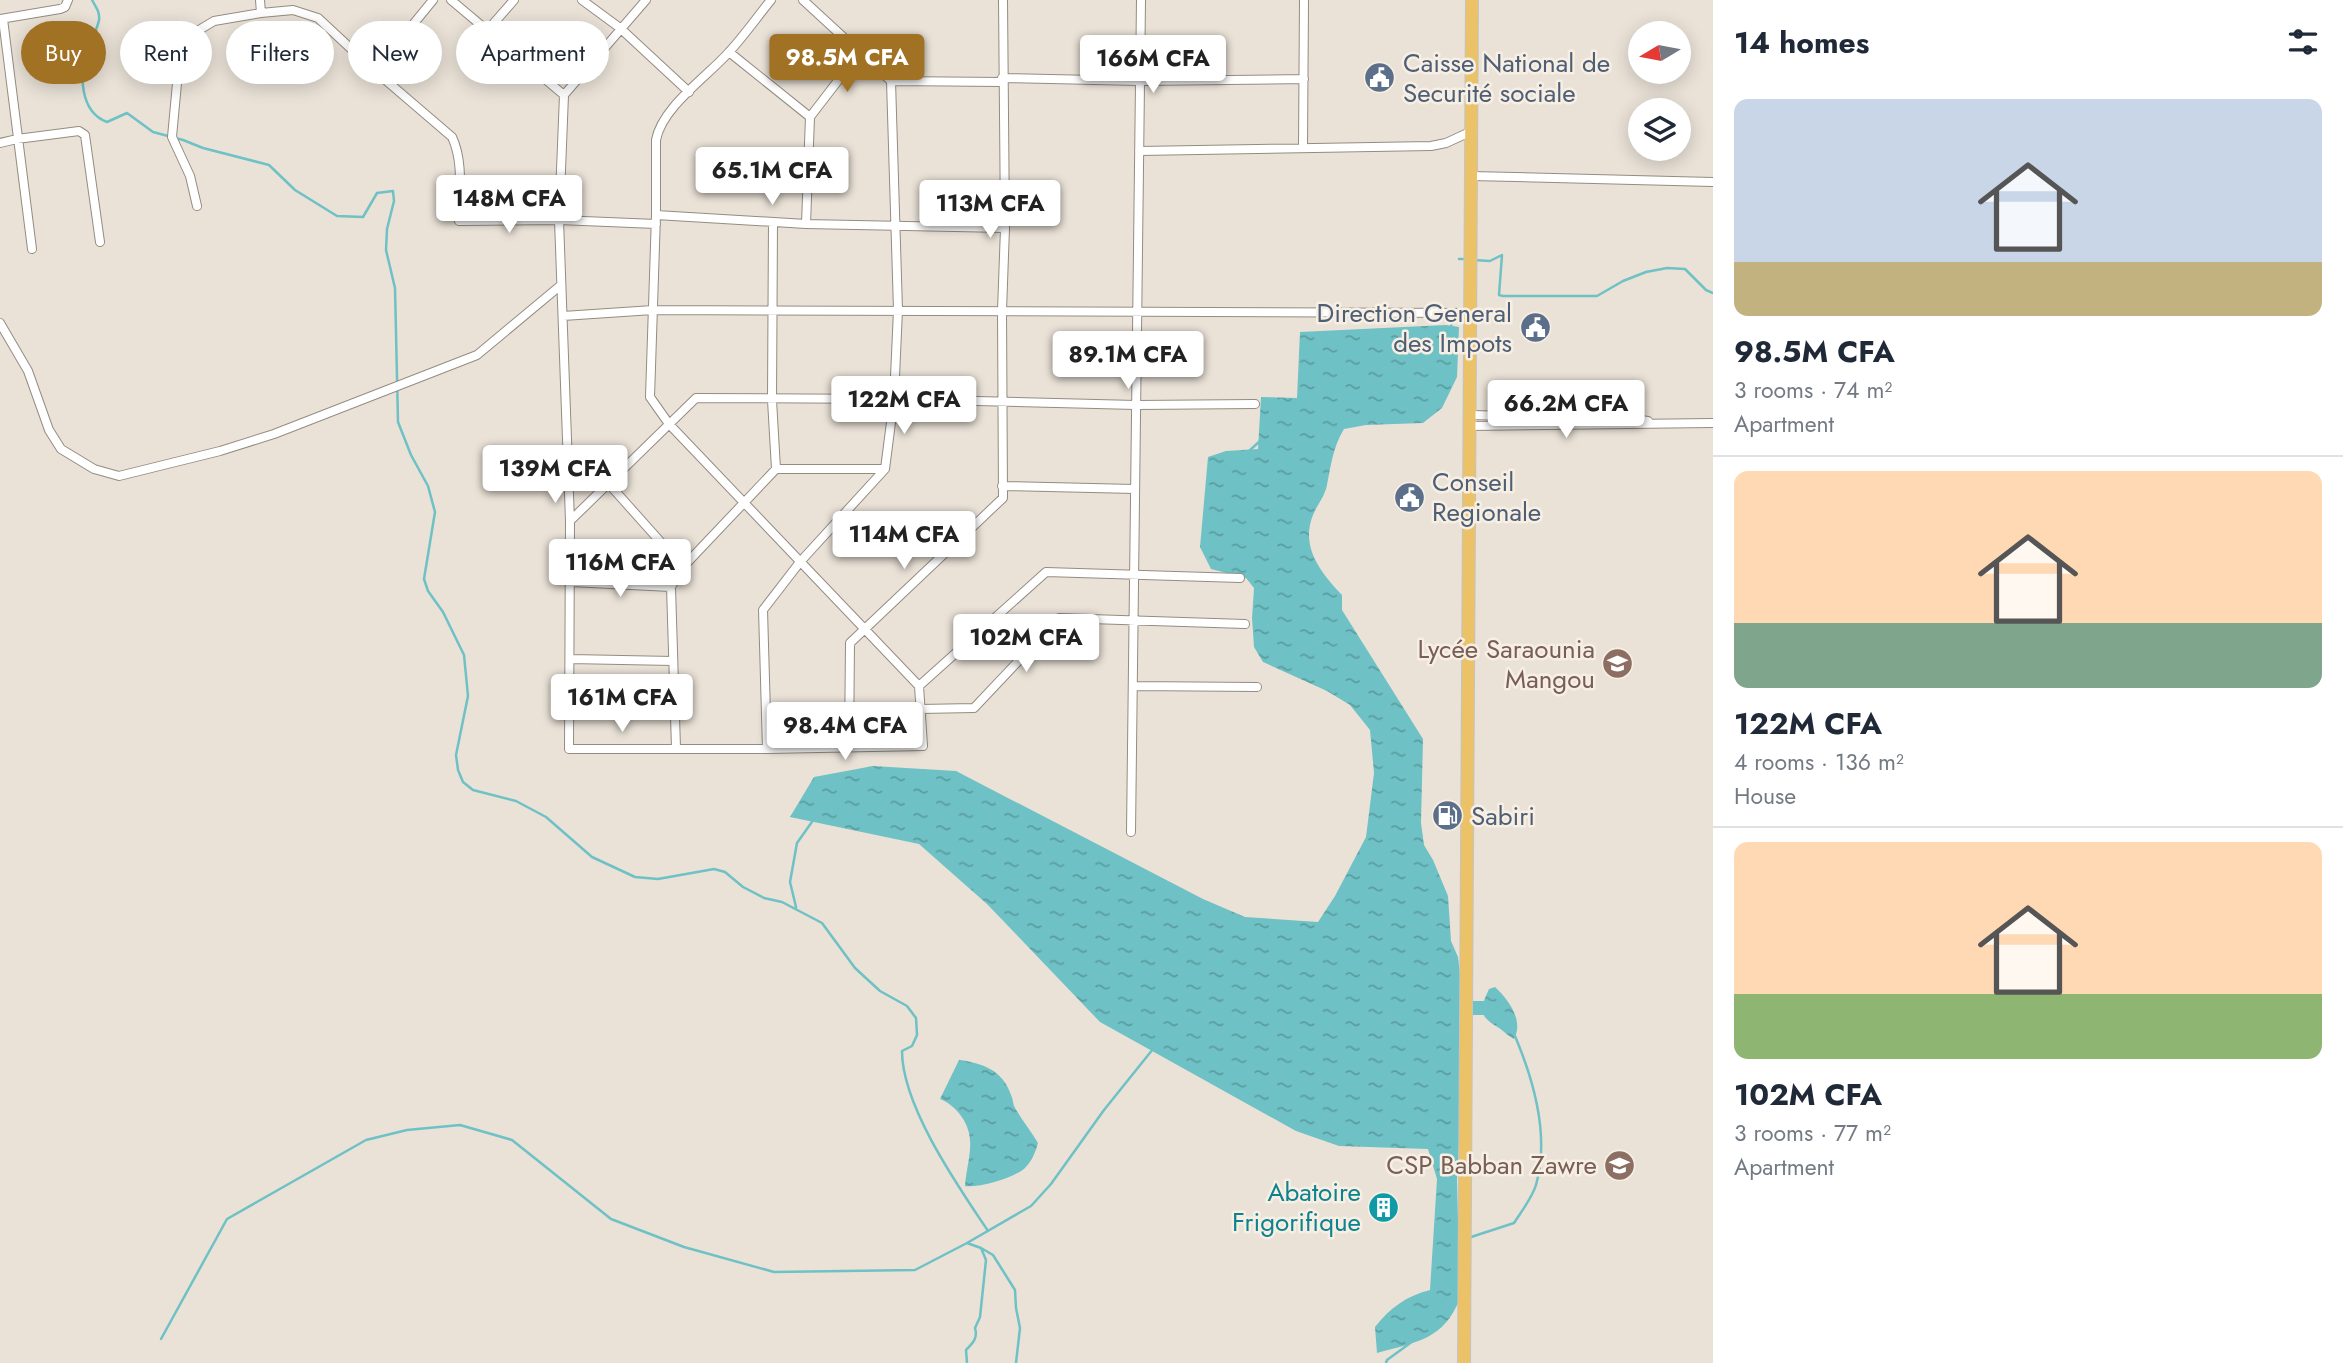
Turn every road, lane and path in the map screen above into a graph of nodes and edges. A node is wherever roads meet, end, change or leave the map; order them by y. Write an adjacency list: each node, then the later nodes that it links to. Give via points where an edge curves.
1 (68, 0): 15 (street, via 60,9)
2 (260, 0): 14 (street)
3 (433, 0): 16 (street)
4 (451, 0): 17 (street)
5 (514, 0): 18 (street)
6 (582, 0): 19 (street)
7 (646, 0): 19 (street)
8 (771, 0): 21 (street)
9 (803, 0): 22 (street)
10 (1003, 0): 24 (street)
11 (1141, 0): 26 (street)
12 (1304, 0): 23 (street)
13 (1472, 0): 32 (highway)
14 (261, 13): 20 (street, via 293,10 318,18); 39 (street, via 214,21 180,51 172,137)
15 (2, 19): 33 (street)
16 (416, 21)
17 (474, 21)
18 (496, 21)
19 (620, 28): 29 (street); 30 (street)
20 (348, 46)
21 (729, 52): 29 (street); 31 (street)
22 (860, 52): 25 (street); 31 (street)
23 (1304, 79): 26 (street); 35 (street)
24 (1002, 80): 25 (street); 26 (street); 45 (street)
25 (891, 81): 44 (street)
26 (1140, 81): 36 (street)
27 (390, 84): 41 (street, via 452,137 457,148 459,221)
28 (549, 84): 30 (street)
29 (689, 92): 40 (street, via 658,128)
30 (564, 96): 41 (street)
31 (810, 117): 43 (street)
32 (1472, 131): 35 (street, via 1431,146); 37 (highway)
33 (18, 139): 34 (street); 46 (street, via 79,131 85,135); 47 (street)
34 (0, 143)
35 (1303, 147): 36 (street)
36 (1139, 151): 53 (street)
37 (1471, 176): 38 (street); 54 (highway)
38 (1713, 182)
39 (197, 205)
40 (656, 219): 41 (street); 42 (street); 49 (street)
41 (559, 220): 48 (street)
42 (773, 222): 43 (street); 50 (street)
43 (806, 224): 44 (street)
44 (895, 225): 45 (street); 51 (street)
45 (1005, 228): 52 (street)
46 (100, 242)
47 (32, 249)
48 (561, 285): 55 (street); 56 (street, via 477,355 274,434 119,476 94,469 61,449 49,430 28,371)
49 (653, 310): 50 (street); 55 (street); 64 (street, via 650,397)
50 (772, 310): 51 (street); 58 (street)
51 (898, 310): 52 (street); 57 (street)
52 (1002, 311): 53 (street); 59 (street)
53 (1137, 311): 54 (street); 61 (street)
54 (1471, 313): 62 (highway)
55 (563, 316): 71 (street)
56 (0, 323)
57 (894, 399): 58 (street); 59 (street); 66 (street)
58 (772, 400): 64 (street, via 696,398); 65 (street)
59 (1002, 403): 61 (street); 68 (street)
60 (1255, 404): 61 (street)
61 (1136, 405): 69 (street)
62 (1469, 421): 63 (street, via 1633,418); 91 (highway)
63 (1713, 423)
64 (669, 424): 67 (street); 70 (street)
65 (776, 469): 66 (street); 70 (street)
66 (885, 469): 72 (street)
67 (608, 483): 71 (street); 73 (street)
68 (1002, 486): 69 (street); 80 (street, via 1003,498)
69 (1135, 489): 74 (street)
70 (745, 504): 72 (street); 73 (street)
71 (570, 521): 76 (street)
72 (800, 562): 80 (street); 89 (street, via 763,610)
73 (683, 567): 77 (street)
74 (1134, 574): 75 (street); 78 (street); 83 (street, via 1046,572)
75 (1240, 578)
76 (571, 582): 77 (street); 81 (street)
77 (671, 587): 82 (street)
78 (1133, 621): 79 (street); 84 (street); 86 (street, via 1059,618 974,708)
79 (1245, 624)
80 (864, 628): 83 (street); 87 (street, via 850,643)
81 (570, 659): 82 (street); 88 (street, via 569,749)
82 (673, 661): 88 (street)
83 (919, 686): 86 (street)
84 (1133, 686): 85 (street); 90 (street)
85 (1257, 687)
86 (920, 709): 87 (street, via 923,746)
87 (849, 747): 89 (street)
88 (676, 748): 89 (street)
89 (767, 749)
90 (1131, 832)
91 (1464, 1363)

